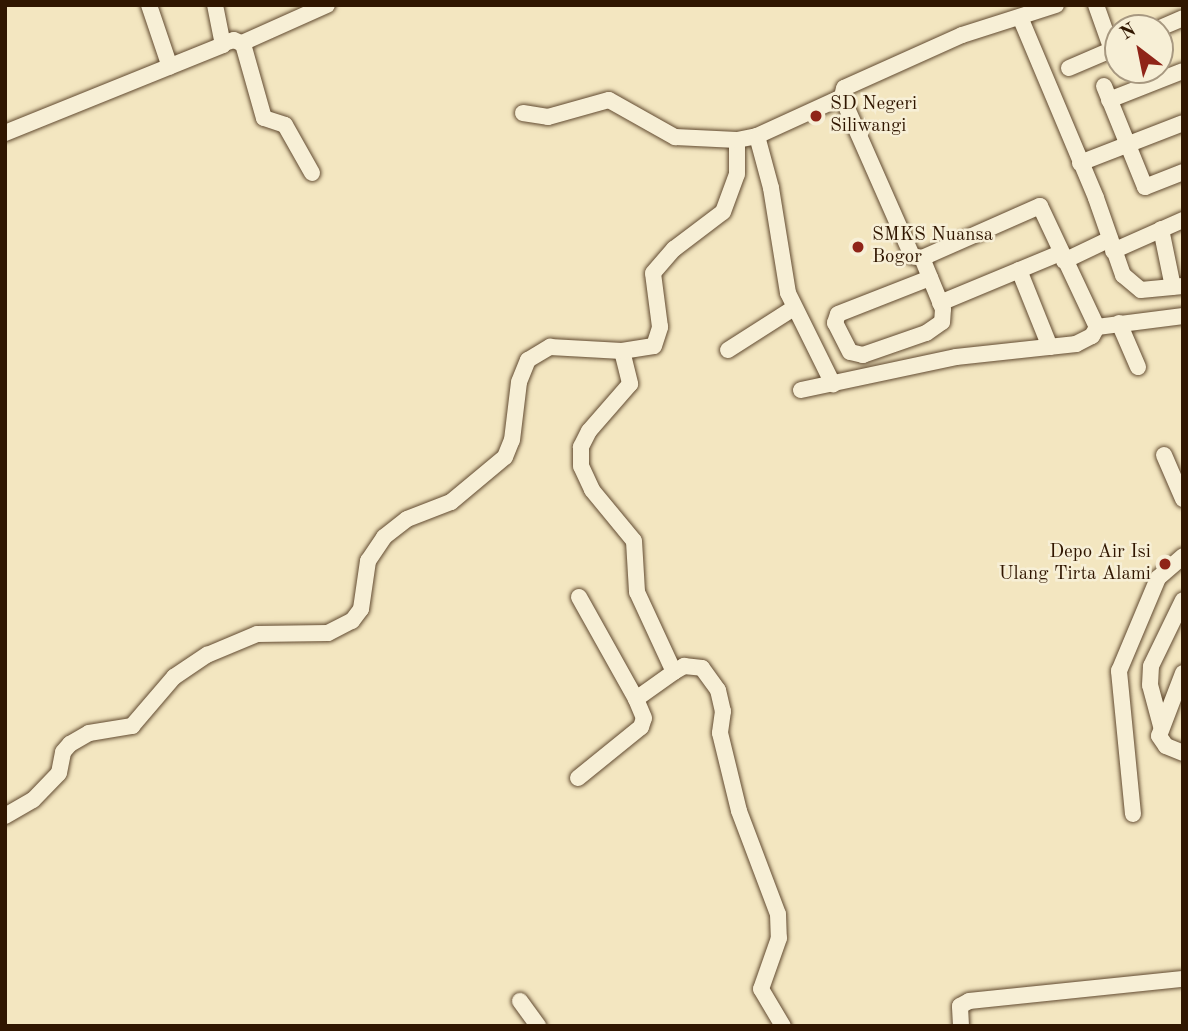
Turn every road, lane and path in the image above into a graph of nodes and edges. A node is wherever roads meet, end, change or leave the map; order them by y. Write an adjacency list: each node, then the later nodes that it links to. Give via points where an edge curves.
1 (149, 5): 11 (street)
2 (215, 5): 9 (street)
3 (327, 5): 8 (street)
4 (1056, 5): 6 (street)
5 (1096, 5): 7 (street)
6 (1020, 17): 14 (street, via 962,35 844,88); 21 (street)
7 (1104, 24)
8 (242, 43): 9 (street); 23 (street, via 264,118 285,125)
9 (224, 44): 11 (street)
10 (1104, 54): 12 (street)
11 (170, 67): 17 (street)
12 (1069, 68)
13 (1183, 71): 20 (street, via 1107,93)
14 (842, 97): 18 (street); 28 (street, via 910,254)
15 (523, 113): 19 (street, via 548,117 609,100 675,137)
16 (1183, 123): 20 (street)
17 (5, 133)
18 (757, 135): 19 (street); 33 (street)
19 (737, 140): 39 (street, via 737,174 723,212 674,249 653,273 660,327 657,342)
20 (1128, 145): 21 (street); 22 (street, via 1145,187)
21 (1080, 163): 26 (street)
22 (1183, 172)
23 (312, 173)
24 (1183, 220): 25 (street)
25 (1161, 229): 26 (street); 31 (street)
26 (1112, 245): 27 (street); 31 (street, via 1123,275 1135,288)
27 (1062, 257): 28 (street, via 1041,206); 29 (street); 36 (street)
28 (922, 258): 30 (street)
29 (1019, 270): 32 (street); 37 (street)
30 (930, 278): 32 (street); 32 (street, via 842,311 835,320 839,334 850,352 863,355 935,328 944,318)
31 (1178, 286)
32 (940, 303)
33 (794, 308): 38 (street); 41 (street)
34 (1183, 317): 35 (street)
35 (1119, 323): 36 (street); 40 (street)
36 (1097, 327): 37 (street, via 1083,341)
37 (1050, 347): 41 (street, via 956,357)
38 (727, 349)
39 (622, 351): 48 (street, via 630,384 589,431 581,447 581,466 592,490 634,541 637,592); 55 (street, via 550,347 533,355 519,382 512,440 505,457 451,502 407,519 384,537 368,561 361,609 348,625 328,633 262,633 207,656 171,680 135,723 89,733 70,744 59,773 33,800)
40 (1139, 367)
41 (833, 384): 42 (street)
42 (801, 390)
43 (1164, 455): 44 (street)
44 (1183, 499)
45 (1183, 556): 54 (street, via 1158,578 1119,671)
46 (579, 597): 50 (street)
47 (1183, 600): 51 (street, via 1151,666 1150,685)
48 (674, 672): 50 (street); 59 (street, via 688,666 702,668 722,702 720,733 738,811 780,923 761,989)
49 (1183, 673): 51 (street)
50 (636, 699): 53 (street, via 644,724)
51 (1161, 726): 52 (street, via 1162,743)
52 (1183, 752)
53 (578, 778)
54 (1133, 814)
55 (5, 816)
56 (1183, 979): 60 (street, via 969,1001 960,1006)
57 (520, 1001): 58 (street)
58 (538, 1026)
59 (783, 1026)
60 (961, 1026)

